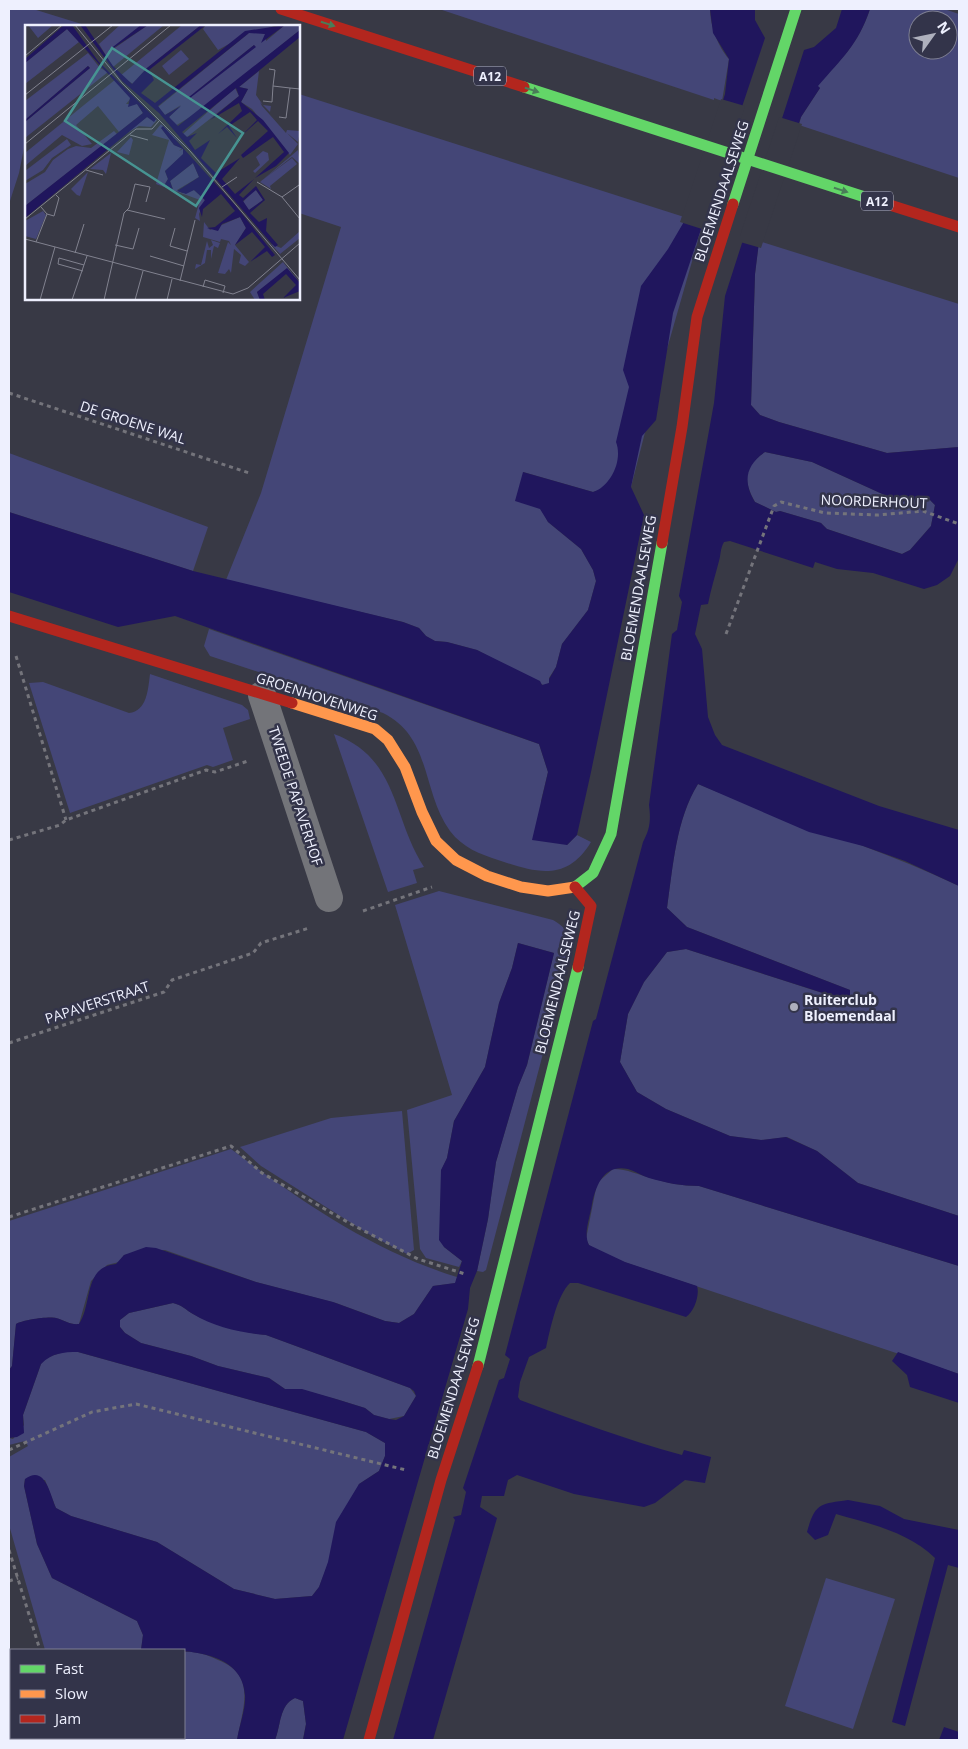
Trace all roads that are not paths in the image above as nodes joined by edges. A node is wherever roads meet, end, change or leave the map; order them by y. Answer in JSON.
{"nodes":[{"id":1,"x":281,"y":9,"type":"edge"},
{"id":2,"x":796,"y":9,"type":"edge"},
{"id":3,"x":959,"y":227,"type":"edge"},
{"id":4,"x":9,"y":616,"type":"edge"},
{"id":5,"x":262,"y":695,"type":"junction"},
{"id":6,"x":575,"y":887,"type":"junction"},
{"id":7,"x":329,"y":898,"type":"dead end"},
{"id":8,"x":370,"y":1740,"type":"edge"}],
"edges":[{"from":1,"to":3,"type":"main road","number":"A12","one_way":true},
{"from":2,"to":6,"type":"main road","name":"BLOEMENDAALSEWEG"},
{"from":4,"to":5,"type":"main road","name":"GROENHOVENWEG"},
{"from":5,"to":6,"type":"main road","name":"GROENHOVENWEG"},
{"from":5,"to":7,"type":"street","name":"TWEEDE PAPAVERHOF"},
{"from":6,"to":8,"type":"main road","name":"BLOEMENDAALSEWEG"}]}
